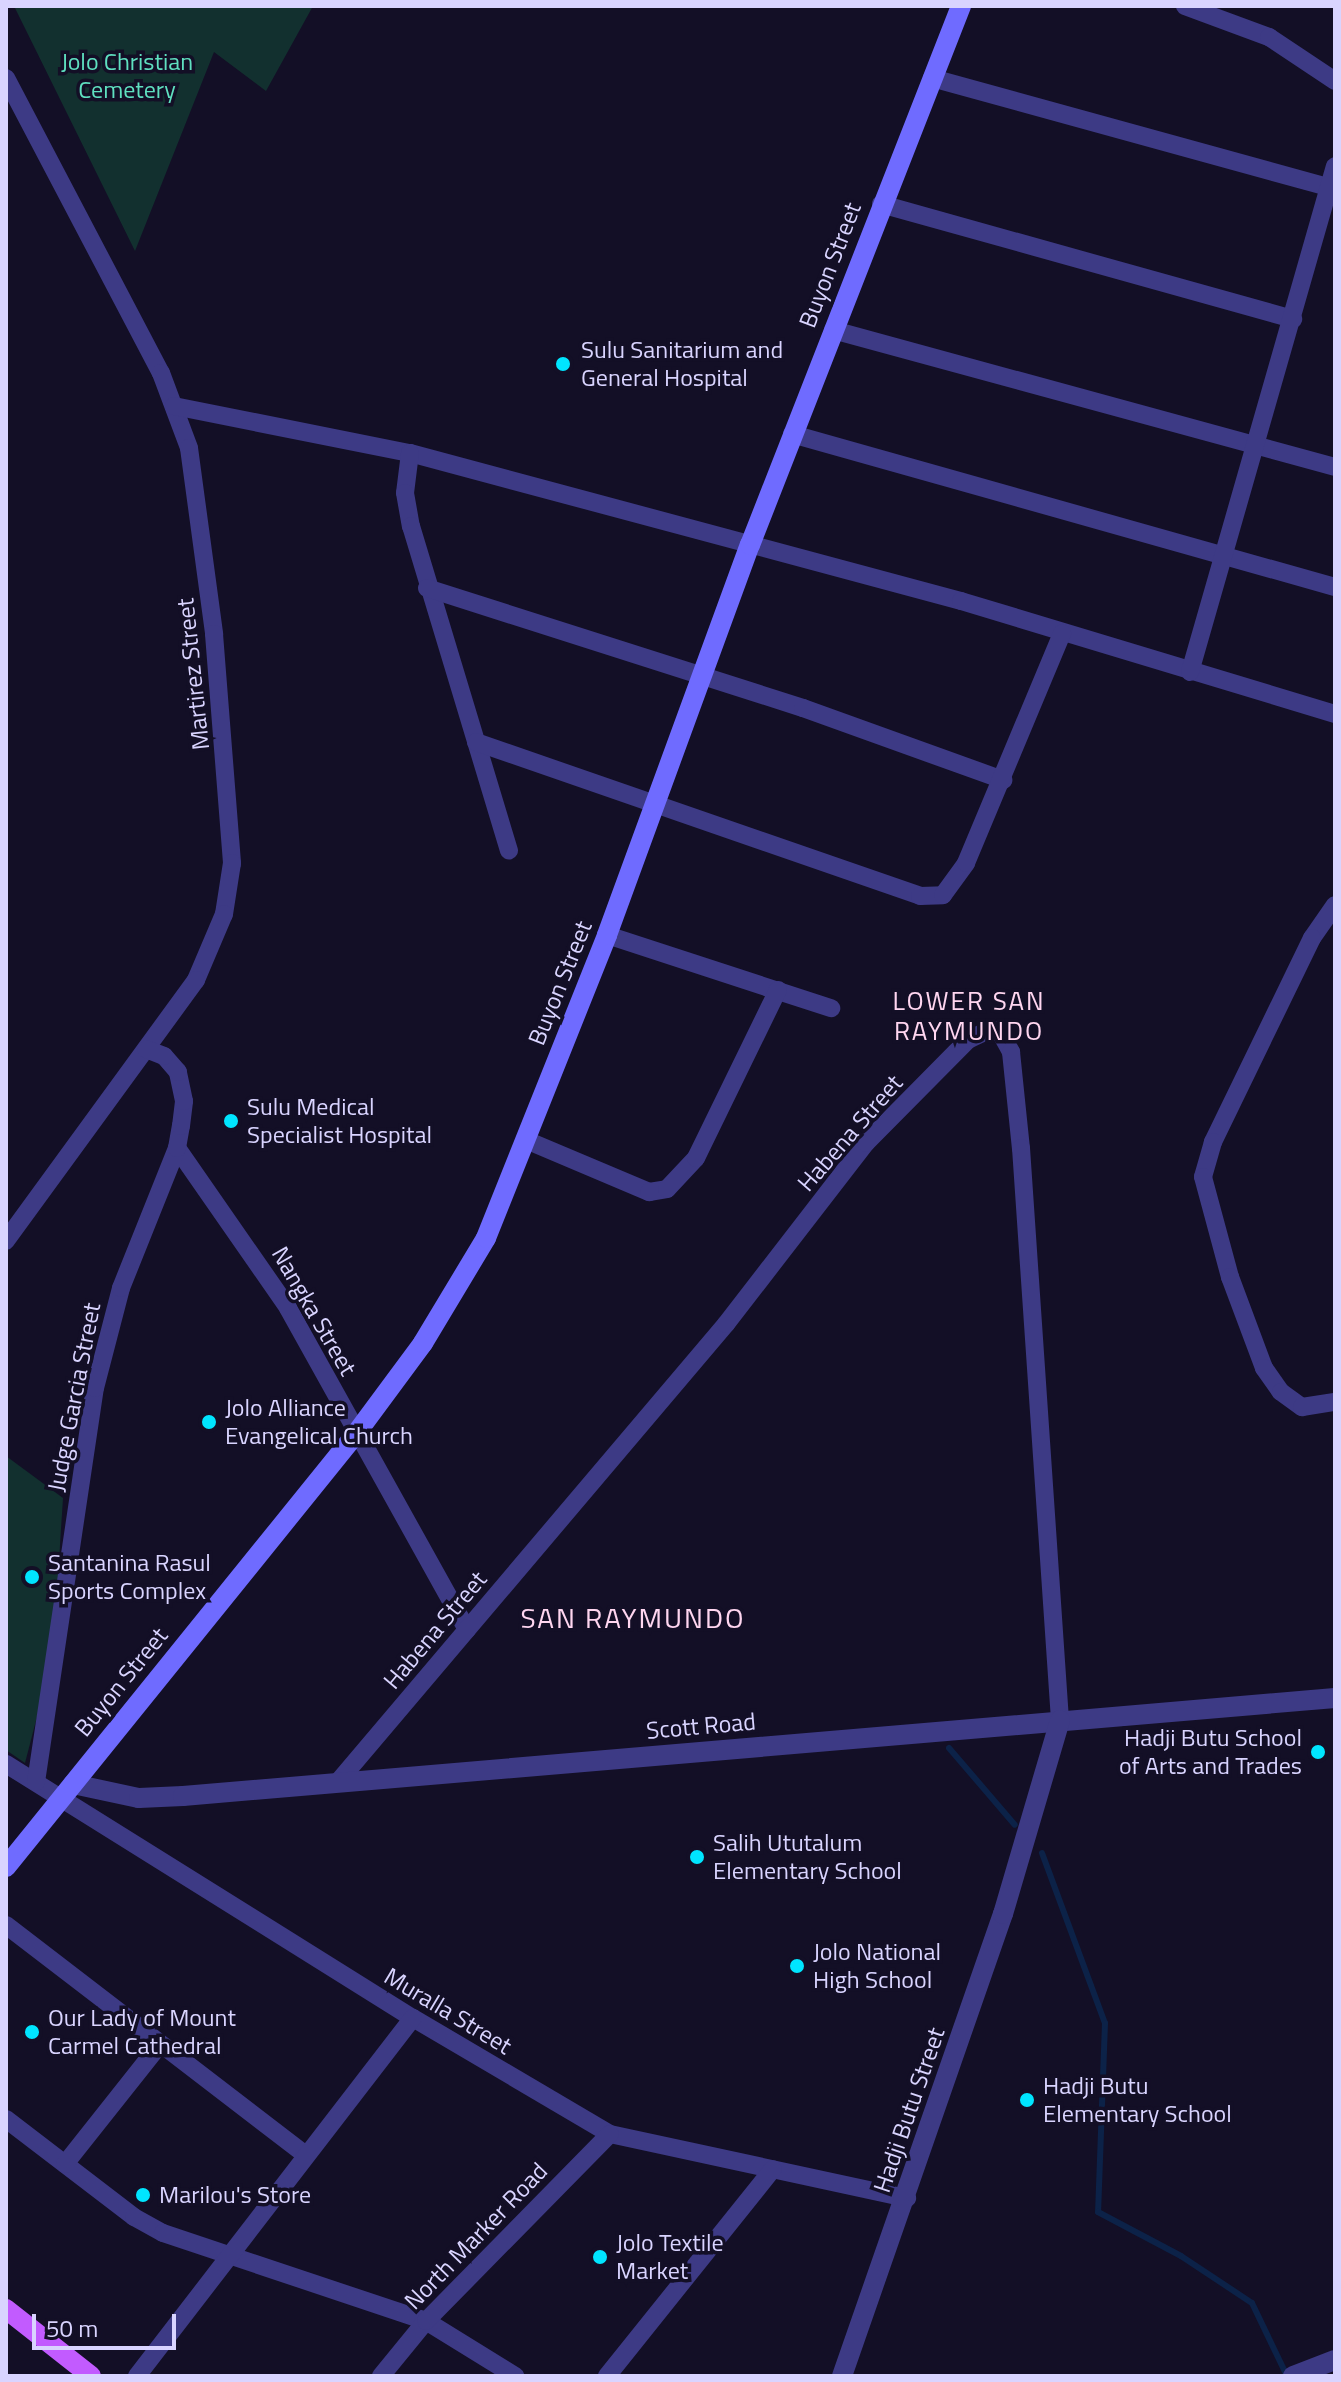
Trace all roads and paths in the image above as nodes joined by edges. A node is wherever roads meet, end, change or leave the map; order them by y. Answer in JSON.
{"nodes":[{"id":1,"x":961,"y":6,"type":"edge"},
{"id":2,"x":1185,"y":6,"type":"edge"},
{"id":3,"x":6,"y":78,"type":"edge"},
{"id":4,"x":932,"y":78,"type":"junction"},
{"id":5,"x":1335,"y":81,"type":"edge"},
{"id":6,"x":1335,"y":166,"type":"edge"},
{"id":7,"x":1329,"y":187,"type":"junction"},
{"id":8,"x":881,"y":204,"type":"junction"},
{"id":9,"x":1293,"y":319,"type":"junction"},
{"id":10,"x":833,"y":330,"type":"junction"},
{"id":11,"x":174,"y":406,"type":"junction"},
{"id":12,"x":792,"y":434,"type":"junction"},
{"id":13,"x":1257,"y":445,"type":"junction"},
{"id":14,"x":410,"y":453,"type":"junction"},
{"id":15,"x":1335,"y":467,"type":"edge"},
{"id":16,"x":750,"y":545,"type":"junction"},
{"id":17,"x":1224,"y":555,"type":"junction"},
{"id":18,"x":1335,"y":587,"type":"edge"},
{"id":19,"x":427,"y":588,"type":"junction"},
{"id":20,"x":1062,"y":633,"type":"junction"},
{"id":21,"x":1190,"y":672,"type":"junction"},
{"id":22,"x":703,"y":676,"type":"junction"},
{"id":23,"x":1335,"y":714,"type":"edge"},
{"id":24,"x":476,"y":742,"type":"junction"},
{"id":25,"x":1003,"y":780,"type":"junction"},
{"id":26,"x":655,"y":804,"type":"junction"},
{"id":27,"x":509,"y":851,"type":"dead end"},
{"id":28,"x":1335,"y":905,"type":"edge"},
{"id":29,"x":607,"y":935,"type":"junction"},
{"id":30,"x":778,"y":990,"type":"junction"},
{"id":31,"x":831,"y":1008,"type":"dead end"},
{"id":32,"x":146,"y":1049,"type":"junction"},
{"id":33,"x":526,"y":1140,"type":"junction"},
{"id":34,"x":177,"y":1148,"type":"junction"},
{"id":35,"x":6,"y":1241,"type":"edge"},
{"id":36,"x":1335,"y":1402,"type":"edge"},
{"id":37,"x":355,"y":1435,"type":"junction"},
{"id":38,"x":467,"y":1630,"type":"junction"},
{"id":39,"x":1335,"y":1698,"type":"edge"},
{"id":40,"x":1060,"y":1720,"type":"junction"},
{"id":41,"x":6,"y":1764,"type":"edge"},
{"id":42,"x":36,"y":1782,"type":"junction"},
{"id":43,"x":337,"y":1783,"type":"junction"},
{"id":44,"x":67,"y":1791,"type":"junction"},
{"id":45,"x":6,"y":1867,"type":"edge"},
{"id":46,"x":6,"y":1925,"type":"edge"},
{"id":47,"x":413,"y":2018,"type":"junction"},
{"id":48,"x":160,"y":2044,"type":"junction"},
{"id":49,"x":6,"y":2119,"type":"edge"},
{"id":50,"x":610,"y":2134,"type":"junction"},
{"id":51,"x":306,"y":2155,"type":"junction"},
{"id":52,"x":65,"y":2164,"type":"junction"},
{"id":53,"x":773,"y":2169,"type":"junction"},
{"id":54,"x":907,"y":2198,"type":"junction"},
{"id":55,"x":231,"y":2260,"type":"junction"},
{"id":56,"x":8,"y":2313,"type":"edge"},
{"id":57,"x":426,"y":2321,"type":"junction"},
{"id":58,"x":1335,"y":2360,"type":"edge"},
{"id":59,"x":1298,"y":2374,"type":"edge"},
{"id":60,"x":91,"y":2376,"type":"edge"},
{"id":61,"x":137,"y":2376,"type":"edge"},
{"id":62,"x":381,"y":2376,"type":"edge"},
{"id":63,"x":515,"y":2376,"type":"edge"},
{"id":64,"x":607,"y":2376,"type":"edge"},
{"id":65,"x":842,"y":2376,"type":"edge"}],
"edges":[{"from":1,"to":4,"type":"main road","name":"Buyon Street"},
{"from":2,"to":5,"type":"street"},
{"from":3,"to":11,"type":"street","name":"Martirez Street"},
{"from":4,"to":7,"type":"street"},
{"from":4,"to":8,"type":"main road","name":"Buyon Street"},
{"from":6,"to":7,"type":"street"},
{"from":7,"to":9,"type":"street"},
{"from":8,"to":9,"type":"street"},
{"from":8,"to":10,"type":"main road","name":"Buyon Street"},
{"from":9,"to":13,"type":"street"},
{"from":10,"to":12,"type":"main road","name":"Buyon Street"},
{"from":10,"to":13,"type":"street"},
{"from":11,"to":14,"type":"street"},
{"from":11,"to":32,"type":"street","name":"Martirez Street"},
{"from":12,"to":16,"type":"main road","name":"Buyon Street"},
{"from":12,"to":17,"type":"street"},
{"from":13,"to":15,"type":"street"},
{"from":13,"to":17,"type":"street"},
{"from":14,"to":16,"type":"street"},
{"from":14,"to":19,"type":"street"},
{"from":16,"to":20,"type":"street"},
{"from":16,"to":22,"type":"main road","name":"Buyon Street"},
{"from":17,"to":18,"type":"street"},
{"from":17,"to":21,"type":"street"},
{"from":19,"to":22,"type":"street"},
{"from":19,"to":24,"type":"street"},
{"from":20,"to":21,"type":"street"},
{"from":20,"to":25,"type":"street"},
{"from":21,"to":23,"type":"street"},
{"from":22,"to":25,"type":"street"},
{"from":22,"to":26,"type":"main road","name":"Buyon Street"},
{"from":24,"to":26,"type":"street"},
{"from":24,"to":27,"type":"street"},
{"from":25,"to":26,"type":"street"},
{"from":26,"to":29,"type":"main road","name":"Buyon Street"},
{"from":28,"to":36,"type":"street"},
{"from":29,"to":30,"type":"street"},
{"from":29,"to":33,"type":"main road","name":"Buyon Street"},
{"from":30,"to":31,"type":"street"},
{"from":30,"to":33,"type":"street"},
{"from":32,"to":34,"type":"street","name":"Judge Garcia Street"},
{"from":32,"to":35,"type":"street","name":"Martirez Street"},
{"from":33,"to":37,"type":"main road","name":"Buyon Street"},
{"from":34,"to":37,"type":"street","name":"Nangka Street"},
{"from":34,"to":42,"type":"street","name":"Judge Garcia Street"},
{"from":37,"to":38,"type":"street","name":"Nangka Street"},
{"from":37,"to":44,"type":"main road","name":"Buyon Street"},
{"from":38,"to":40,"type":"street","name":"Habena Street"},
{"from":38,"to":43,"type":"street","name":"Habena Street"},
{"from":39,"to":40,"type":"street","name":"Scott Road"},
{"from":40,"to":43,"type":"street","name":"Scott Road"},
{"from":40,"to":54,"type":"street","name":"Hadji Butu Street"},
{"from":41,"to":42,"type":"street","name":"Muralla Street"},
{"from":42,"to":44,"type":"street","name":"Muralla Street"},
{"from":43,"to":44,"type":"street","name":"Scott Road"},
{"from":44,"to":45,"type":"main road","name":"Buyon Street"},
{"from":44,"to":47,"type":"street","name":"Muralla Street"},
{"from":46,"to":48,"type":"street"},
{"from":47,"to":50,"type":"street","name":"Muralla Street"},
{"from":47,"to":51,"type":"street"},
{"from":48,"to":51,"type":"street"},
{"from":48,"to":52,"type":"street"},
{"from":49,"to":52,"type":"street"},
{"from":50,"to":53,"type":"street","name":"Muralla Street"},
{"from":50,"to":57,"type":"street","name":"North Marker Road"},
{"from":51,"to":55,"type":"street"},
{"from":52,"to":55,"type":"street"},
{"from":53,"to":54,"type":"street","name":"Muralla Street"},
{"from":53,"to":64,"type":"street"},
{"from":54,"to":65,"type":"street","name":"Hadji Butu Street"},
{"from":55,"to":57,"type":"street"},
{"from":55,"to":61,"type":"street"},
{"from":56,"to":60,"type":"main road"},
{"from":57,"to":62,"type":"street","name":"North Marker Road"},
{"from":57,"to":63,"type":"street"},
{"from":58,"to":59,"type":"street"}]}
